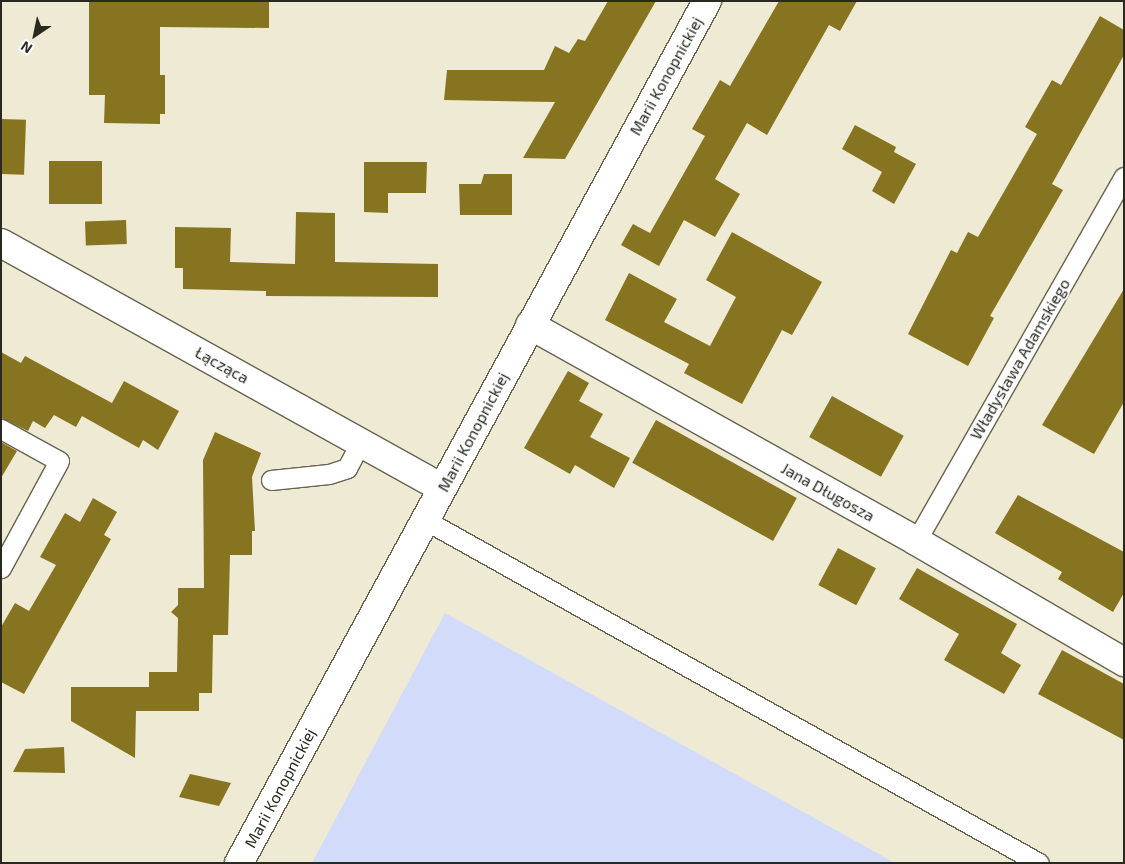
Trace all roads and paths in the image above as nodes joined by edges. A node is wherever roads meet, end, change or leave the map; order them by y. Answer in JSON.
{"nodes":[{"id":1,"x":707,"y":1,"type":"edge"},
{"id":2,"x":1124,"y":177,"type":"edge"},
{"id":3,"x":1,"y":244,"type":"edge"},
{"id":4,"x":530,"y":325,"type":"junction"},
{"id":5,"x":1,"y":428,"type":"edge"},
{"id":6,"x":361,"y":442,"type":"junction"},
{"id":7,"x":270,"y":480,"type":"dead end"},
{"id":8,"x":442,"y":488,"type":"junction"},
{"id":9,"x":425,"y":520,"type":"junction"},
{"id":10,"x":916,"y":541,"type":"junction"},
{"id":11,"x":1,"y":568,"type":"edge"},
{"id":12,"x":1124,"y":662,"type":"edge"},
{"id":13,"x":239,"y":863,"type":"edge"},
{"id":14,"x":1039,"y":863,"type":"edge"}],
"edges":[{"from":1,"to":4,"type":"street","name":"Marii Konopnickiej"},
{"from":2,"to":10,"type":"lane","name":"Władysława Adamskiego"},
{"from":3,"to":6,"type":"street","name":"Łącząca"},
{"from":4,"to":8,"type":"street","name":"Marii Konopnickiej"},
{"from":4,"to":10,"type":"street","name":"Jana Długosza"},
{"from":5,"to":11,"type":"lane"},
{"from":6,"to":7,"type":"lane"},
{"from":6,"to":8,"type":"street","name":"Łącząca"},
{"from":8,"to":9,"type":"street","name":"Marii Konopnickiej"},
{"from":9,"to":13,"type":"street","name":"Marii Konopnickiej"},
{"from":9,"to":14,"type":"lane"},
{"from":10,"to":12,"type":"street","name":"Jana Długosza"}]}
